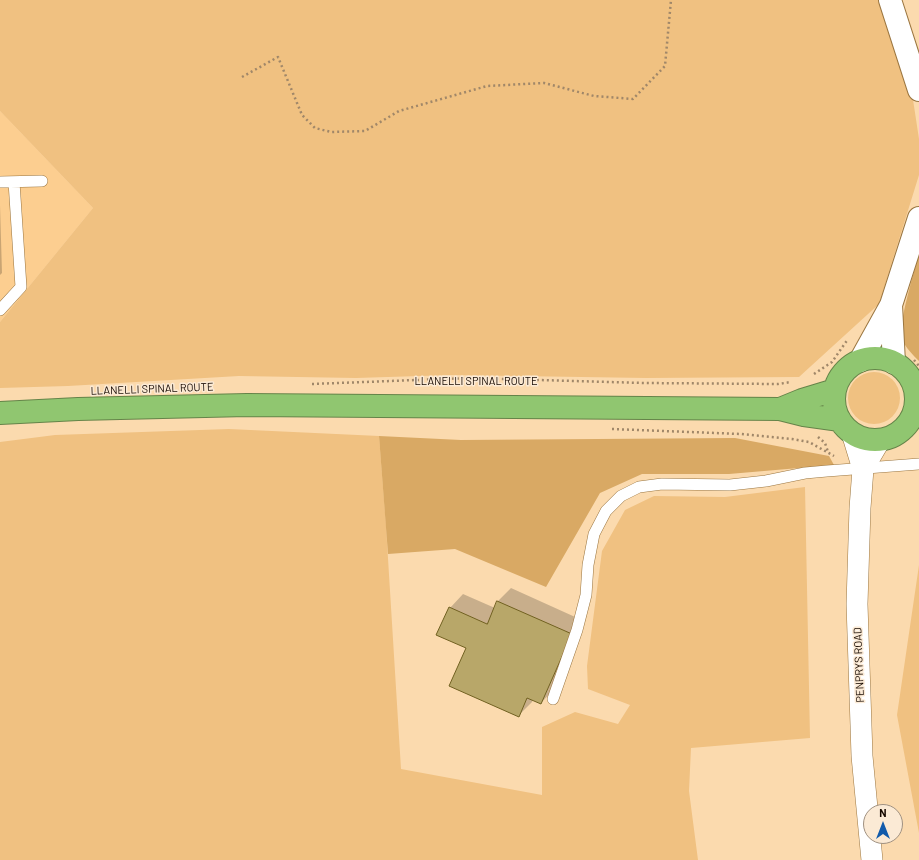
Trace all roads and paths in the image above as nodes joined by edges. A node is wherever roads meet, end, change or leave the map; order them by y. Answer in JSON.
{"nodes":[{"id":1,"x":671,"y":0,"type":"edge"},
{"id":2,"x":890,"y":0,"type":"edge"},
{"id":3,"x":242,"y":77,"type":"dead end"},
{"id":4,"x":919,"y":90,"type":"edge"},
{"id":5,"x":42,"y":181,"type":"dead end"},
{"id":6,"x":0,"y":182,"type":"edge"},
{"id":7,"x":14,"y":182,"type":"junction"},
{"id":8,"x":919,"y":218,"type":"edge"},
{"id":9,"x":891,"y":305,"type":"junction"},
{"id":10,"x":0,"y":310,"type":"edge"},
{"id":11,"x":874,"y":337,"type":"junction"},
{"id":12,"x":860,"y":361,"type":"junction"},
{"id":13,"x":911,"y":370,"type":"edge"},
{"id":14,"x":808,"y":379,"type":"dead end"},
{"id":15,"x":793,"y":382,"type":"dead end"},
{"id":16,"x":305,"y":384,"type":"dead end"},
{"id":17,"x":835,"y":390,"type":"junction"},
{"id":18,"x":780,"y":409,"type":"junction"},
{"id":19,"x":0,"y":413,"type":"edge"},
{"id":20,"x":912,"y":424,"type":"edge"},
{"id":21,"x":846,"y":427,"type":"junction"},
{"id":22,"x":609,"y":429,"type":"dead end"},
{"id":23,"x":880,"y":440,"type":"junction"},
{"id":24,"x":919,"y":464,"type":"edge"},
{"id":25,"x":855,"y":469,"type":"junction"},
{"id":26,"x":553,"y":699,"type":"dead end"},
{"id":27,"x":872,"y":860,"type":"edge"}],
"edges":[{"from":1,"to":3,"type":"path"},
{"from":2,"to":4,"type":"street"},
{"from":5,"to":7,"type":"lane"},
{"from":6,"to":7,"type":"lane"},
{"from":7,"to":10,"type":"lane"},
{"from":8,"to":9,"type":"street"},
{"from":9,"to":11,"type":"street"},
{"from":9,"to":13,"type":"street"},
{"from":11,"to":12,"type":"street"},
{"from":11,"to":14,"type":"path"},
{"from":12,"to":13,"type":"highway"},
{"from":12,"to":17,"type":"highway"},
{"from":13,"to":20,"type":"highway"},
{"from":15,"to":16,"type":"path","name":"LLANELLI SPINAL ROUTE"},
{"from":17,"to":18,"type":"highway"},
{"from":17,"to":21,"type":"highway"},
{"from":18,"to":19,"type":"highway"},
{"from":18,"to":21,"type":"highway"},
{"from":20,"to":23,"type":"highway"},
{"from":21,"to":23,"type":"highway"},
{"from":21,"to":25,"type":"street","name":"PENPRYS ROAD"},
{"from":22,"to":25,"type":"path"},
{"from":23,"to":25,"type":"street","name":"PENPRYS ROAD"},
{"from":24,"to":25,"type":"lane"},
{"from":25,"to":26,"type":"lane"},
{"from":25,"to":27,"type":"street","name":"PENPRYS ROAD"}]}
